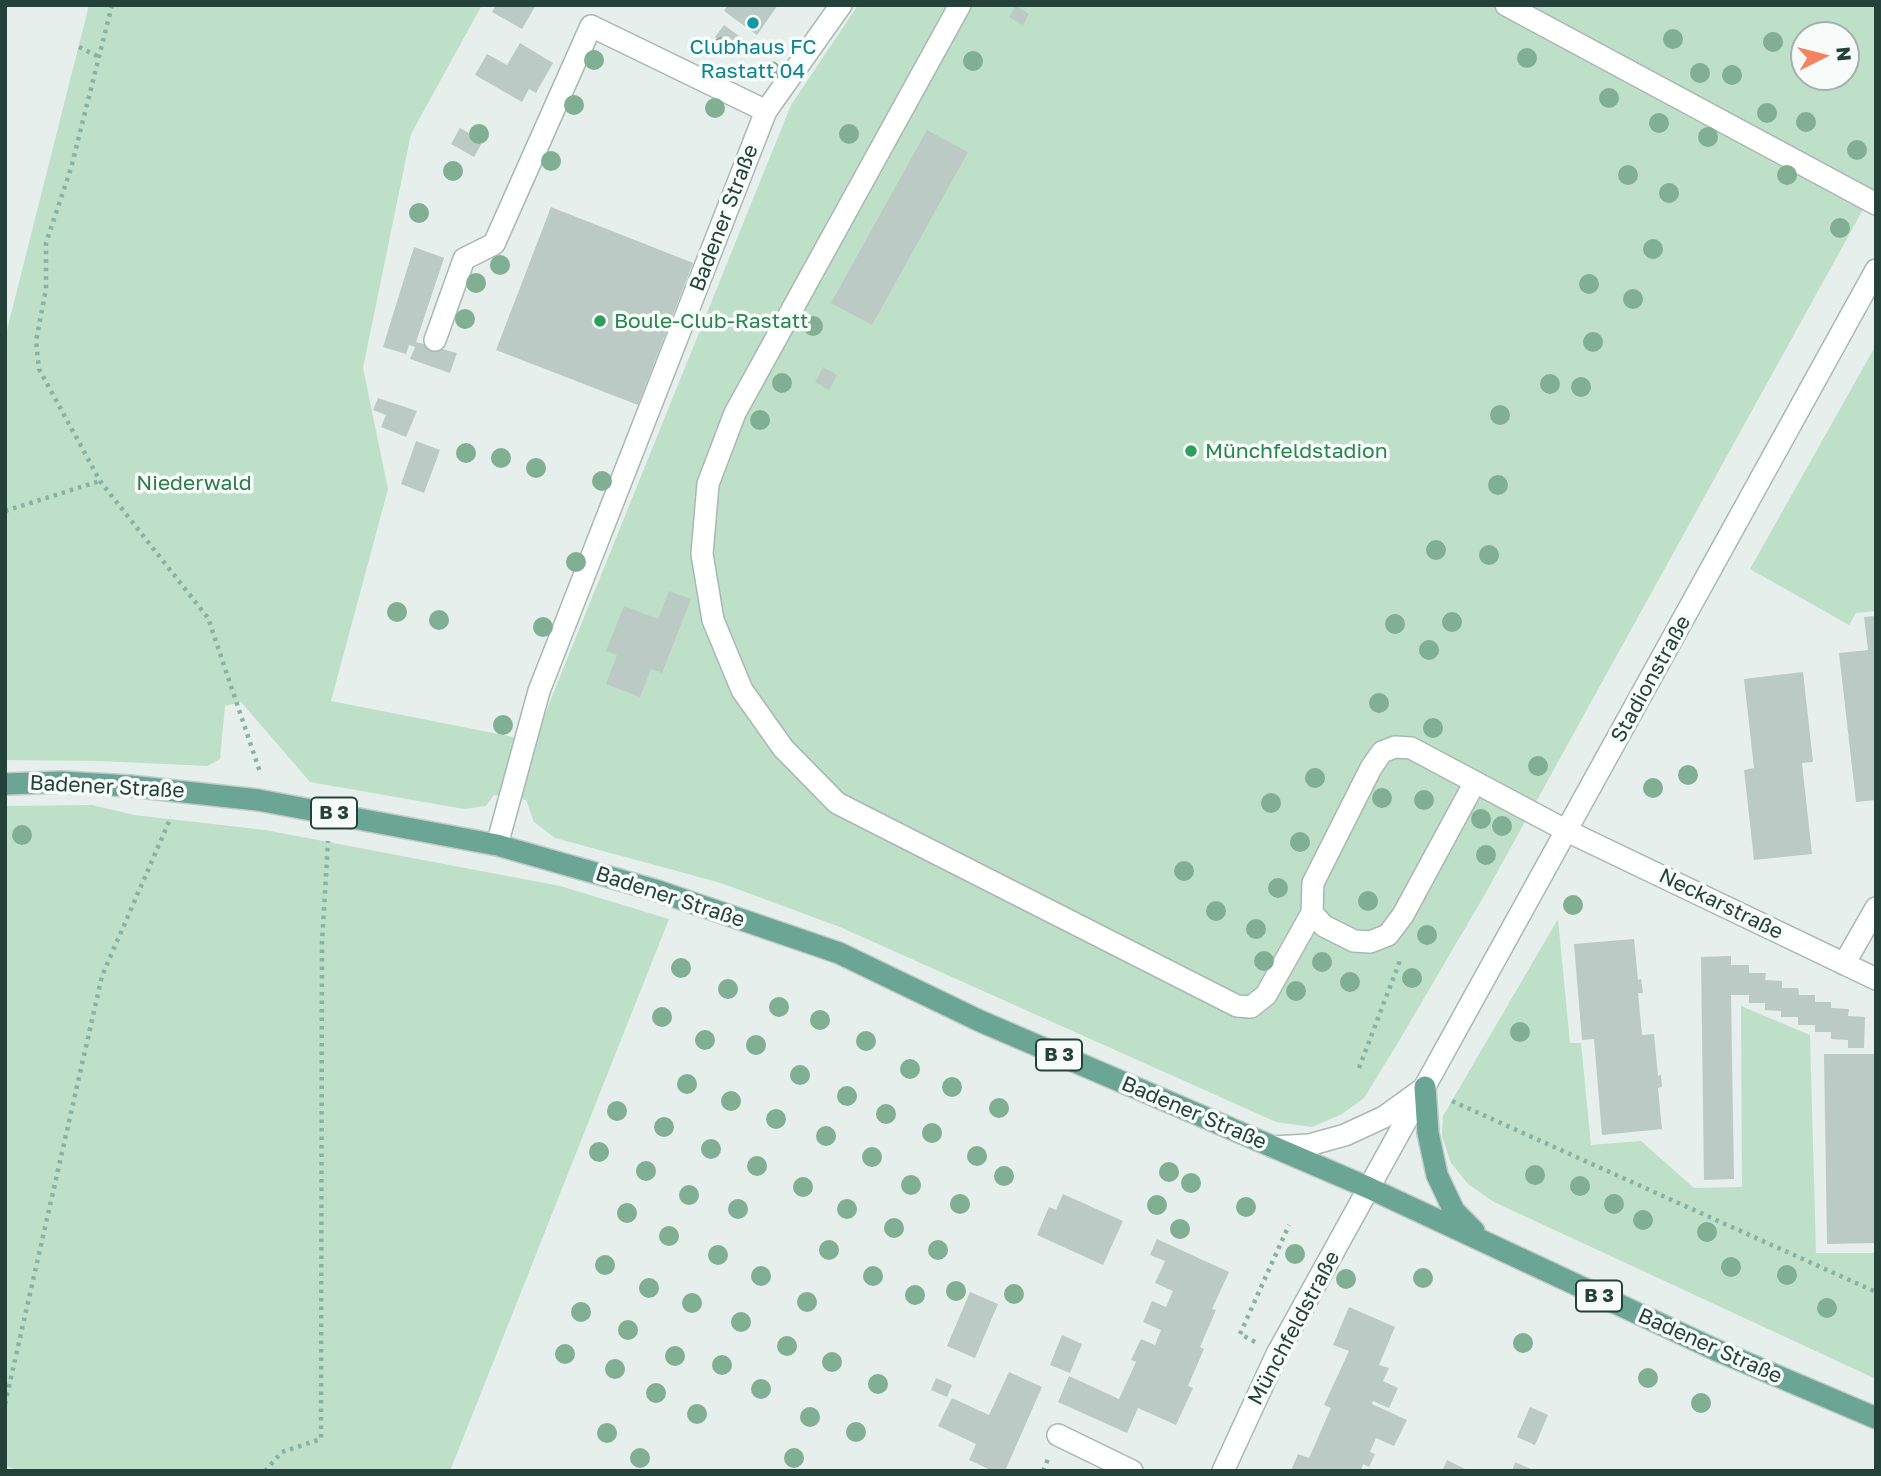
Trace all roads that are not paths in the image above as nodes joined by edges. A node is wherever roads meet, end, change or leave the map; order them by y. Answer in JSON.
{"nodes":[{"id":1,"x":841,"y":5,"type":"edge"},
{"id":2,"x":960,"y":5,"type":"edge"},
{"id":3,"x":1506,"y":5,"type":"edge"},
{"id":4,"x":766,"y":111,"type":"junction"},
{"id":5,"x":1876,"y":204,"type":"edge"},
{"id":6,"x":1876,"y":270,"type":"edge"},
{"id":7,"x":435,"y":340,"type":"dead end"},
{"id":8,"x":1475,"y":782,"type":"junction"},
{"id":9,"x":5,"y":784,"type":"edge"},
{"id":10,"x":1567,"y":831,"type":"junction"},
{"id":11,"x":497,"y":845,"type":"junction"},
{"id":12,"x":1876,"y":908,"type":"edge"},
{"id":13,"x":1312,"y":913,"type":"junction"},
{"id":14,"x":1844,"y":964,"type":"junction"},
{"id":15,"x":1876,"y":979,"type":"edge"},
{"id":16,"x":1425,"y":1087,"type":"junction"},
{"id":17,"x":1273,"y":1147,"type":"junction"},
{"id":18,"x":1369,"y":1188,"type":"junction"},
{"id":19,"x":1486,"y":1243,"type":"junction"},
{"id":20,"x":1876,"y":1418,"type":"edge"},
{"id":21,"x":1058,"y":1436,"type":"dead end"},
{"id":22,"x":1132,"y":1471,"type":"edge"},
{"id":23,"x":1223,"y":1471,"type":"edge"}],
"edges":[{"from":1,"to":4,"type":"street","name":"Badener Straße"},
{"from":2,"to":13,"type":"street"},
{"from":3,"to":5,"type":"street"},
{"from":4,"to":7,"type":"street"},
{"from":4,"to":11,"type":"street","name":"Badener Straße"},
{"from":6,"to":10,"type":"street","name":"Stadionstraße"},
{"from":8,"to":10,"type":"street","name":"Neckarstraße"},
{"from":8,"to":13,"type":"street"},
{"from":8,"to":13,"type":"street","name":"Neckarstraße"},
{"from":9,"to":11,"type":"main road","name":"Badener Straße","number":"B 3"},
{"from":10,"to":14,"type":"street","name":"Neckarstraße"},
{"from":10,"to":16,"type":"street","name":"Stadionstraße"},
{"from":11,"to":17,"type":"main road","name":"Badener Straße","number":"B 3"},
{"from":12,"to":14,"type":"street"},
{"from":14,"to":15,"type":"street","name":"Neckarstraße"},
{"from":16,"to":17,"type":"street","name":"Stadionstraße"},
{"from":16,"to":18,"type":"street","name":"Stadionstraße"},
{"from":16,"to":19,"type":"main road"},
{"from":17,"to":18,"type":"main road","name":"Badener Straße","number":"B 3"},
{"from":18,"to":19,"type":"main road","name":"Badener Straße","number":"B 3"},
{"from":18,"to":23,"type":"street","name":"Münchfeldstraße"},
{"from":19,"to":20,"type":"main road","name":"Badener Straße","number":"B 3"},
{"from":21,"to":22,"type":"street"}]}
